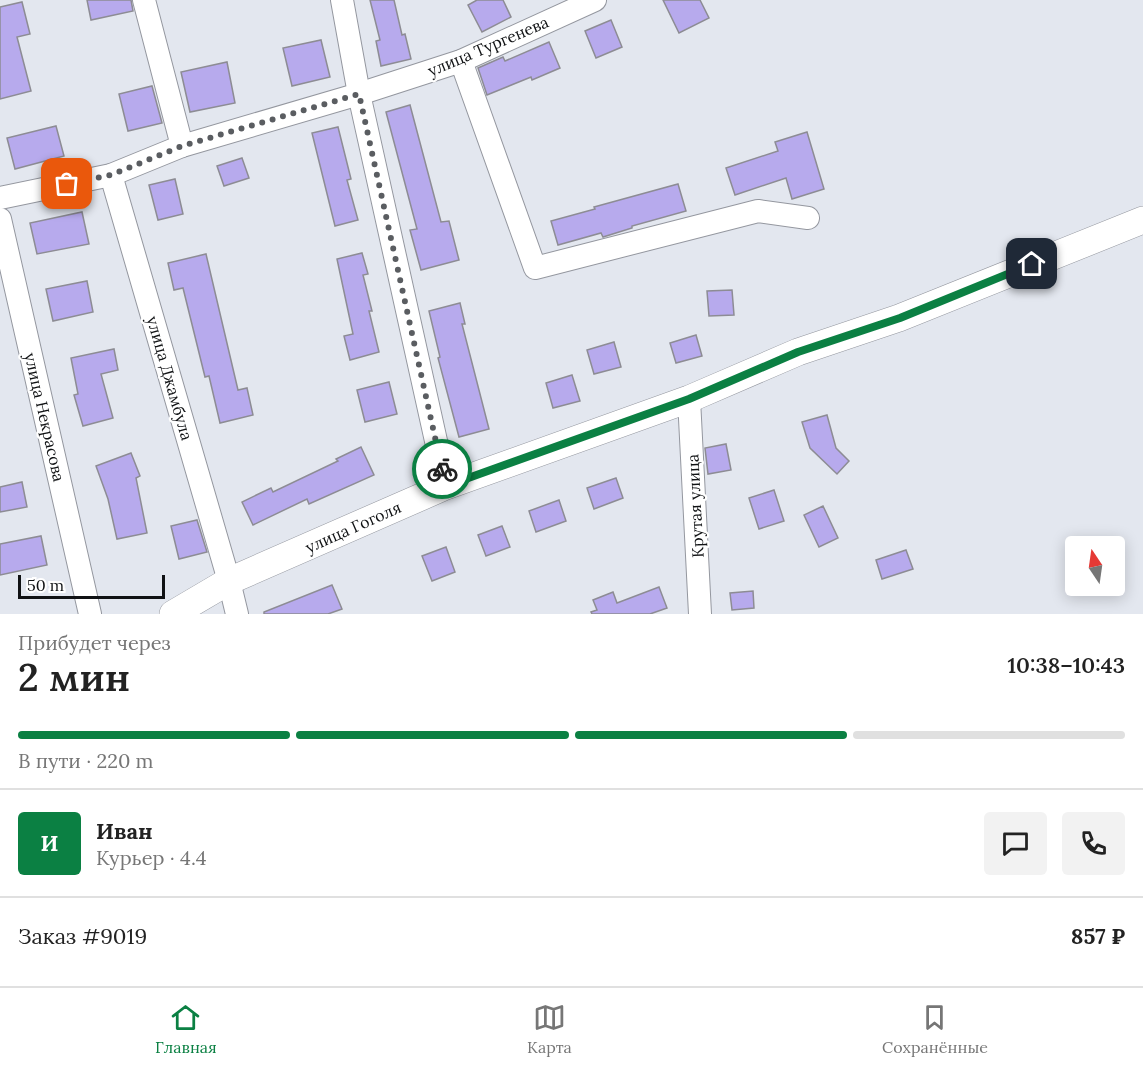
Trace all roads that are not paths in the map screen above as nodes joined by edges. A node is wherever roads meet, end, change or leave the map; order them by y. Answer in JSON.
{"nodes":[{"id":1,"x":144,"y":0,"type":"edge"},
{"id":2,"x":342,"y":0,"type":"edge"},
{"id":3,"x":595,"y":0,"type":"edge"},
{"id":4,"x":461,"y":61,"type":"junction"},
{"id":5,"x":359,"y":94,"type":"junction"},
{"id":6,"x":182,"y":146,"type":"junction"},
{"id":7,"x":111,"y":175,"type":"junction"},
{"id":8,"x":0,"y":198,"type":"edge"},
{"id":9,"x":808,"y":218,"type":"dead end"},
{"id":10,"x":0,"y":219,"type":"edge"},
{"id":11,"x":1143,"y":220,"type":"edge"},
{"id":12,"x":689,"y":399,"type":"junction"},
{"id":13,"x":446,"y":486,"type":"junction"},
{"id":14,"x":229,"y":581,"type":"junction"},
{"id":15,"x":90,"y":614,"type":"edge"},
{"id":16,"x":173,"y":614,"type":"edge"},
{"id":17,"x":237,"y":614,"type":"edge"},
{"id":18,"x":700,"y":614,"type":"edge"}],
"edges":[{"from":1,"to":6,"type":"street"},
{"from":2,"to":5,"type":"street"},
{"from":3,"to":4,"type":"street","name":"улица Тургенева"},
{"from":4,"to":5,"type":"street","name":"улица Тургенева"},
{"from":4,"to":9,"type":"street"},
{"from":5,"to":6,"type":"street","name":"улица Тургенева"},
{"from":5,"to":13,"type":"street"},
{"from":6,"to":7,"type":"street","name":"улица Тургенева"},
{"from":7,"to":8,"type":"street","name":"улица Тургенева"},
{"from":7,"to":14,"type":"street","name":"улица Джамбула"},
{"from":10,"to":15,"type":"street","name":"улица Некрасова"},
{"from":11,"to":12,"type":"street","name":"улица Гоголя"},
{"from":12,"to":13,"type":"street","name":"улица Гоголя"},
{"from":12,"to":18,"type":"street","name":"Крутая улица"},
{"from":13,"to":14,"type":"street","name":"улица Гоголя"},
{"from":14,"to":16,"type":"street","name":"улица Гоголя"},
{"from":14,"to":17,"type":"street","name":"улица Джамбула"}]}
